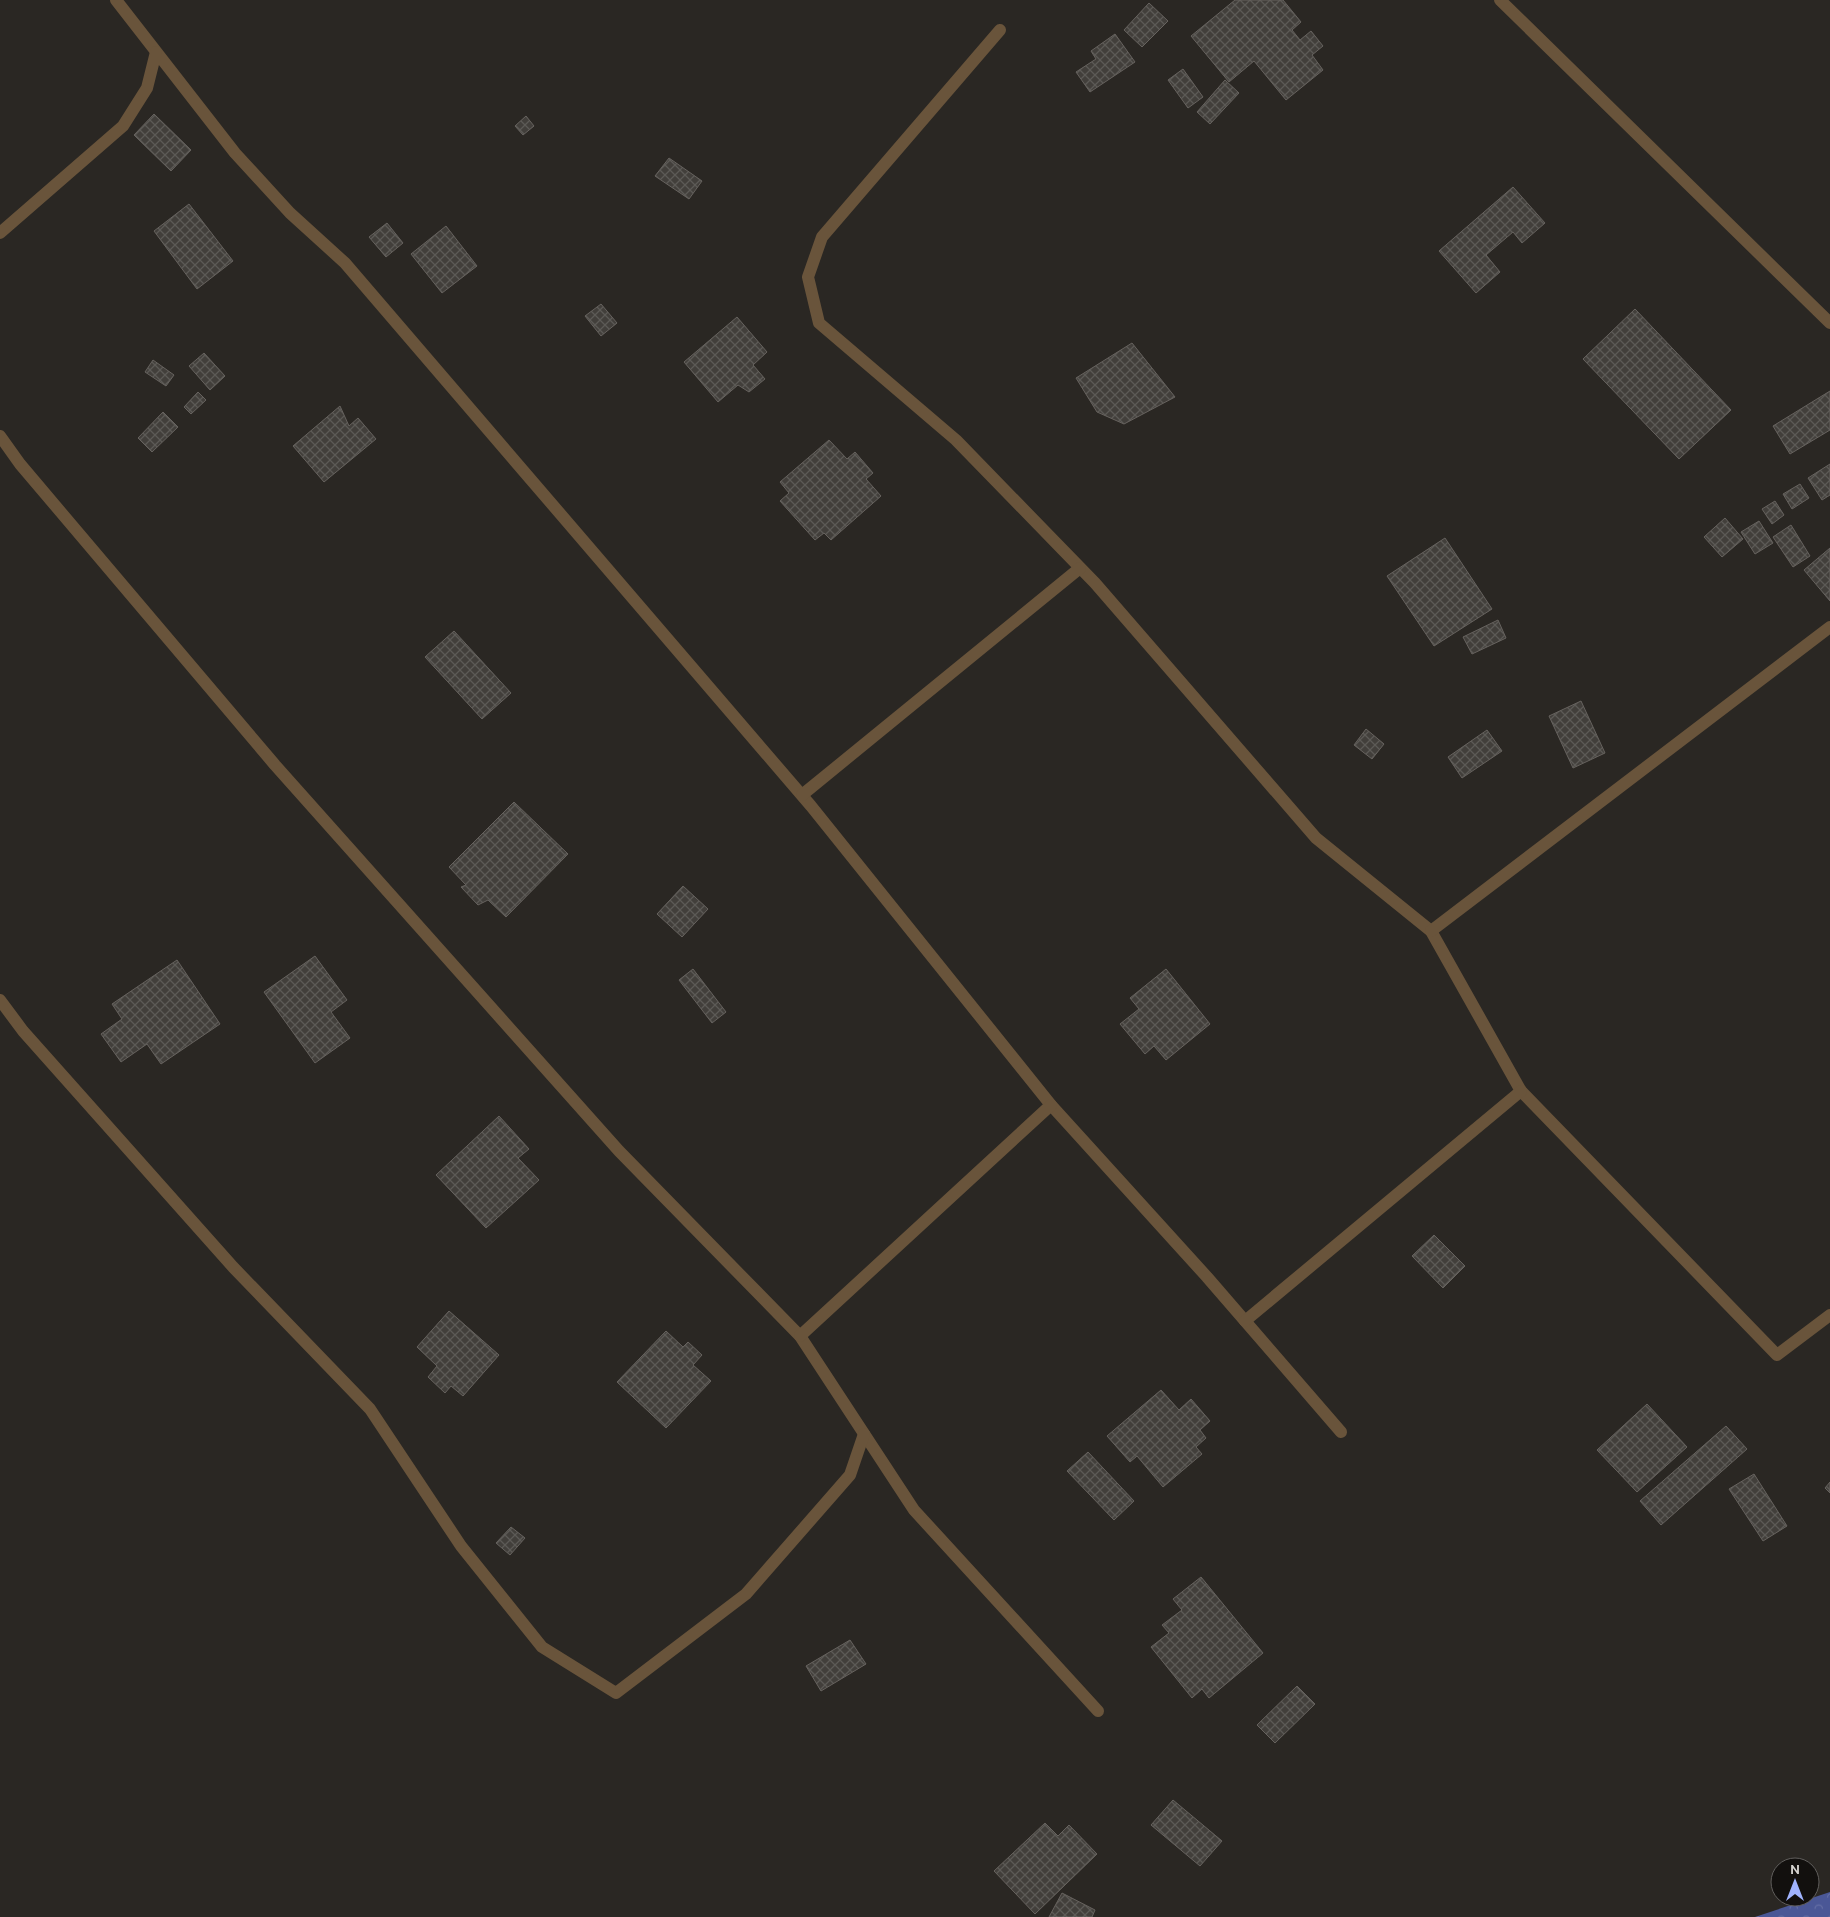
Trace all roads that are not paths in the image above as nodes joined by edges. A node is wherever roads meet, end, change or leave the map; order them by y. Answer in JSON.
{"nodes":[{"id":1,"x":116,"y":0,"type":"edge"},
{"id":2,"x":1500,"y":0,"type":"edge"},
{"id":3,"x":1000,"y":30,"type":"dead end"},
{"id":4,"x":156,"y":52,"type":"junction"},
{"id":5,"x":0,"y":233,"type":"edge"},
{"id":6,"x":1830,"y":323,"type":"edge"},
{"id":7,"x":0,"y":436,"type":"edge"},
{"id":8,"x":1080,"y":568,"type":"junction"},
{"id":9,"x":1830,"y":627,"type":"edge"},
{"id":10,"x":802,"y":795,"type":"junction"},
{"id":11,"x":1431,"y":932,"type":"junction"},
{"id":12,"x":0,"y":1000,"type":"edge"},
{"id":13,"x":1520,"y":1090,"type":"junction"},
{"id":14,"x":1052,"y":1106,"type":"junction"},
{"id":15,"x":1830,"y":1315,"type":"edge"},
{"id":16,"x":1245,"y":1321,"type":"junction"},
{"id":17,"x":800,"y":1336,"type":"junction"},
{"id":18,"x":1341,"y":1432,"type":"dead end"},
{"id":19,"x":864,"y":1434,"type":"junction"},
{"id":20,"x":1098,"y":1711,"type":"dead end"}],
"edges":[{"from":1,"to":4,"type":"street"},
{"from":2,"to":6,"type":"street"},
{"from":3,"to":8,"type":"street"},
{"from":4,"to":5,"type":"street"},
{"from":4,"to":10,"type":"street"},
{"from":7,"to":17,"type":"street"},
{"from":8,"to":10,"type":"street"},
{"from":8,"to":11,"type":"street"},
{"from":9,"to":11,"type":"street"},
{"from":10,"to":14,"type":"street"},
{"from":11,"to":13,"type":"street"},
{"from":12,"to":19,"type":"street"},
{"from":13,"to":15,"type":"street"},
{"from":13,"to":16,"type":"street"},
{"from":14,"to":16,"type":"street"},
{"from":14,"to":17,"type":"street"},
{"from":16,"to":18,"type":"street"},
{"from":17,"to":19,"type":"street"},
{"from":19,"to":20,"type":"street"}]}
